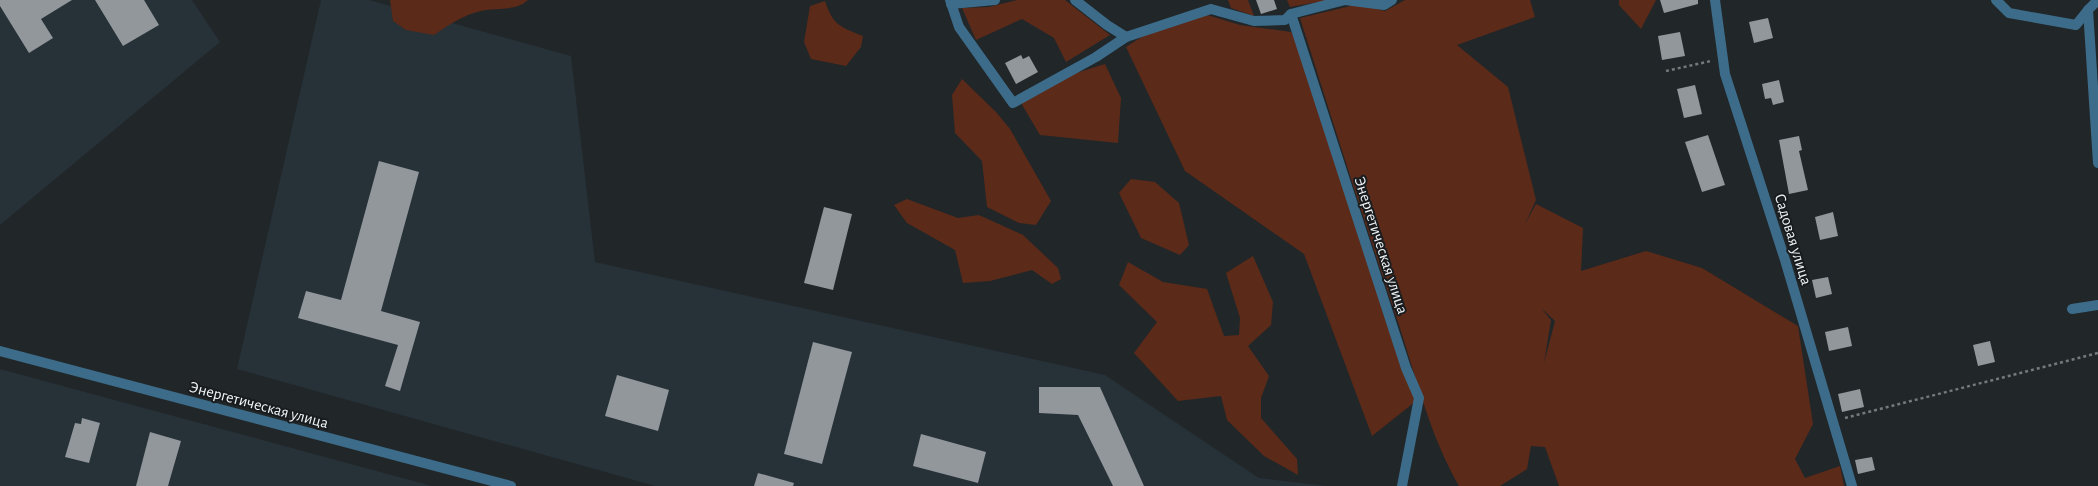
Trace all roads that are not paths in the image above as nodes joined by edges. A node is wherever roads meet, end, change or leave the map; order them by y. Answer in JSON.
{"nodes":[{"id":1,"x":995,"y":0,"type":"edge"},
{"id":2,"x":1075,"y":0,"type":"edge"},
{"id":3,"x":1392,"y":0,"type":"edge"},
{"id":4,"x":1715,"y":0,"type":"edge"},
{"id":5,"x":1996,"y":0,"type":"edge"},
{"id":6,"x":2098,"y":0,"type":"edge"},
{"id":7,"x":950,"y":2,"type":"edge"},
{"id":8,"x":2088,"y":10,"type":"junction"},
{"id":9,"x":1291,"y":14,"type":"junction"},
{"id":10,"x":1126,"y":37,"type":"junction"},
{"id":11,"x":2098,"y":163,"type":"edge"},
{"id":12,"x":2098,"y":305,"type":"edge"},
{"id":13,"x":2072,"y":308,"type":"dead end"},
{"id":14,"x":0,"y":351,"type":"edge"},
{"id":15,"x":511,"y":486,"type":"edge"},
{"id":16,"x":1402,"y":486,"type":"edge"},
{"id":17,"x":1852,"y":486,"type":"edge"}],
"edges":[{"from":1,"to":7,"type":"street"},
{"from":2,"to":10,"type":"street"},
{"from":3,"to":9,"type":"street"},
{"from":4,"to":17,"type":"street","name":"Садовая улица"},
{"from":5,"to":8,"type":"street"},
{"from":6,"to":8,"type":"street"},
{"from":7,"to":10,"type":"street"},
{"from":8,"to":11,"type":"street"},
{"from":9,"to":10,"type":"street"},
{"from":9,"to":16,"type":"street","name":"Энергетическая улица"},
{"from":12,"to":13,"type":"street"},
{"from":14,"to":15,"type":"street","name":"Энергетическая улица"}]}
